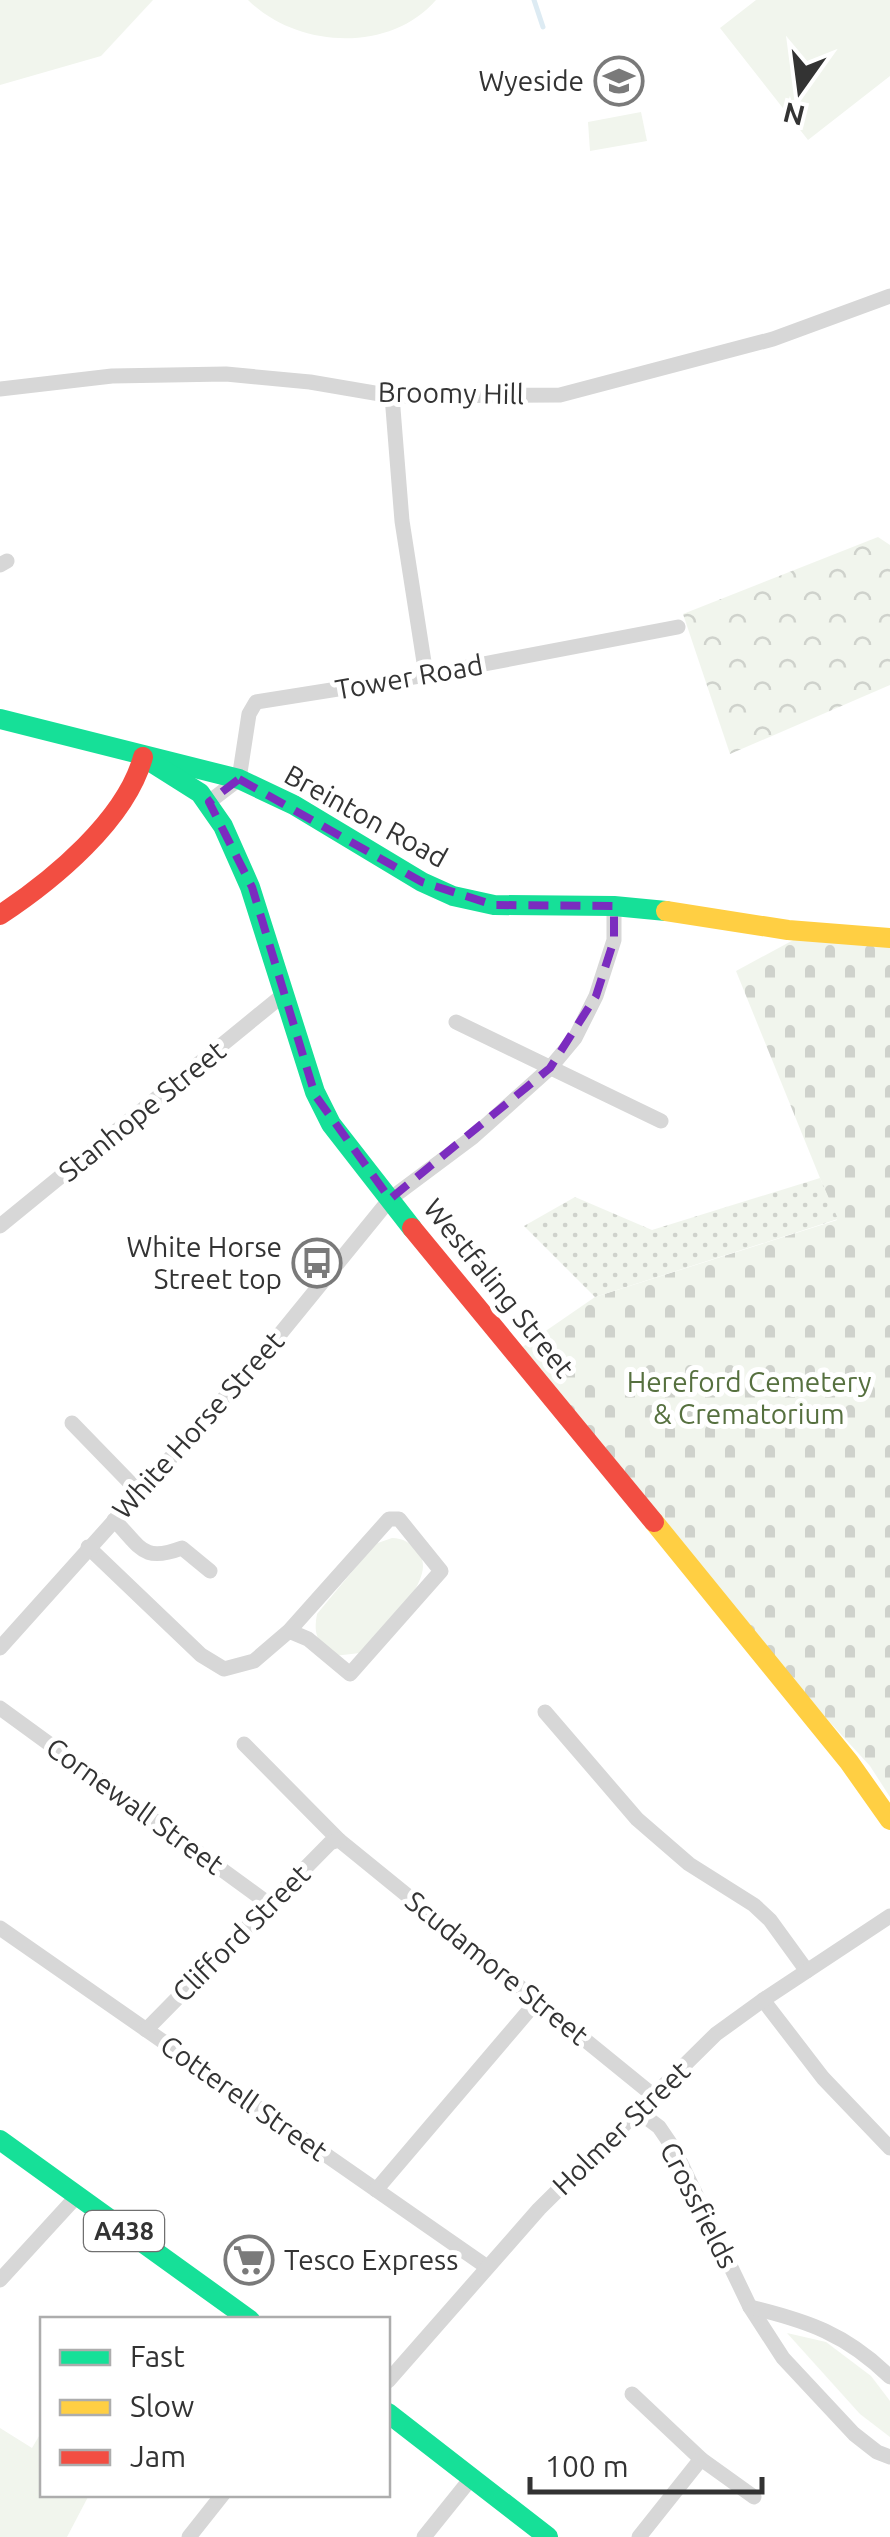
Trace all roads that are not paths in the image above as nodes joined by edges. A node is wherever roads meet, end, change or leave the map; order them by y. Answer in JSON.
{"nodes":[{"id":1,"x":890,"y":296,"type":"edge"},
{"id":2,"x":0,"y":390,"type":"edge"},
{"id":3,"x":392,"y":396,"type":"junction"},
{"id":4,"x":678,"y":627,"type":"dead end"},
{"id":5,"x":426,"y":675,"type":"junction"},
{"id":6,"x":0,"y":719,"type":"edge"},
{"id":7,"x":143,"y":756,"type":"junction"},
{"id":8,"x":239,"y":779,"type":"junction"},
{"id":9,"x":209,"y":802,"type":"junction"},
{"id":10,"x":614,"y":906,"type":"junction"},
{"id":11,"x":0,"y":915,"type":"edge"},
{"id":12,"x":890,"y":938,"type":"edge"},
{"id":13,"x":283,"y":995,"type":"junction"},
{"id":14,"x":456,"y":1022,"type":"dead end"},
{"id":15,"x":550,"y":1068,"type":"junction"},
{"id":16,"x":661,"y":1121,"type":"dead end"},
{"id":17,"x":390,"y":1198,"type":"junction"},
{"id":18,"x":0,"y":1226,"type":"edge"},
{"id":19,"x":72,"y":1423,"type":"dead end"},
{"id":20,"x":140,"y":1493,"type":"junction"},
{"id":21,"x":114,"y":1520,"type":"junction"},
{"id":22,"x":88,"y":1547,"type":"junction"},
{"id":23,"x":210,"y":1571,"type":"dead end"},
{"id":24,"x":290,"y":1631,"type":"junction"},
{"id":25,"x":2,"y":1641,"type":"edge"},
{"id":26,"x":0,"y":1708,"type":"edge"},
{"id":27,"x":545,"y":1712,"type":"dead end"},
{"id":28,"x":244,"y":1744,"type":"dead end"},
{"id":29,"x":890,"y":1820,"type":"edge"},
{"id":30,"x":339,"y":1840,"type":"junction"},
{"id":31,"x":269,"y":1904,"type":"junction"},
{"id":32,"x":890,"y":1916,"type":"edge"},
{"id":33,"x":0,"y":1928,"type":"edge"},
{"id":34,"x":807,"y":1971,"type":"junction"},
{"id":35,"x":762,"y":2000,"type":"junction"},
{"id":36,"x":537,"y":2001,"type":"junction"},
{"id":37,"x":146,"y":2030,"type":"junction"},
{"id":38,"x":654,"y":2096,"type":"junction"},
{"id":39,"x":638,"y":2112,"type":"junction"},
{"id":40,"x":0,"y":2140,"type":"edge"},
{"id":41,"x":890,"y":2148,"type":"edge"},
{"id":42,"x":376,"y":2190,"type":"junction"},
{"id":43,"x":77,"y":2196,"type":"junction"},
{"id":44,"x":487,"y":2268,"type":"junction"},
{"id":45,"x":0,"y":2280,"type":"edge"},
{"id":46,"x":750,"y":2306,"type":"junction"},
{"id":47,"x":246,"y":2317,"type":"edge"},
{"id":48,"x":890,"y":2376,"type":"edge"},
{"id":49,"x":390,"y":2379,"type":"edge"},
{"id":50,"x":632,"y":2394,"type":"dead end"},
{"id":51,"x":390,"y":2414,"type":"edge"},
{"id":52,"x":890,"y":2457,"type":"edge"},
{"id":53,"x":701,"y":2459,"type":"junction"},
{"id":54,"x":473,"y":2476,"type":"junction"},
{"id":55,"x":221,"y":2497,"type":"edge"},
{"id":56,"x":754,"y":2497,"type":"dead end"},
{"id":57,"x":189,"y":2537,"type":"edge"},
{"id":58,"x":424,"y":2537,"type":"edge"},
{"id":59,"x":548,"y":2537,"type":"edge"},
{"id":60,"x":639,"y":2537,"type":"edge"}],
"edges":[{"from":1,"to":3,"type":"street","name":"Broomy Hill"},
{"from":2,"to":3,"type":"street","name":"Broomy Hill"},
{"from":3,"to":5,"type":"street"},
{"from":4,"to":5,"type":"street","name":"Tower Road"},
{"from":5,"to":8,"type":"street","name":"Tower Road"},
{"from":6,"to":7,"type":"main road","name":"Breinton Road"},
{"from":7,"to":8,"type":"main road","name":"Breinton Road"},
{"from":7,"to":9,"type":"main road","name":"Westfaling Street"},
{"from":7,"to":11,"type":"main road"},
{"from":8,"to":9,"type":"street"},
{"from":8,"to":10,"type":"main road","name":"Breinton Road"},
{"from":9,"to":13,"type":"main road","name":"Westfaling Street"},
{"from":10,"to":12,"type":"main road","name":"Breinton Road"},
{"from":10,"to":15,"type":"street","name":"White Horse Street"},
{"from":13,"to":17,"type":"main road","name":"Westfaling Street"},
{"from":13,"to":18,"type":"street","name":"Stanhope Street"},
{"from":14,"to":15,"type":"street"},
{"from":15,"to":16,"type":"street"},
{"from":15,"to":17,"type":"street","name":"White Horse Street"},
{"from":17,"to":20,"type":"street","name":"White Horse Street"},
{"from":17,"to":29,"type":"main road","name":"Westfaling Street"},
{"from":19,"to":20,"type":"street"},
{"from":20,"to":21,"type":"street","name":"White Horse Street"},
{"from":21,"to":22,"type":"street","name":"White Horse Street"},
{"from":21,"to":23,"type":"street"},
{"from":22,"to":24,"type":"street"},
{"from":22,"to":25,"type":"street","name":"White Horse Street"},
{"from":24,"to":24,"type":"street"},
{"from":26,"to":31,"type":"street","name":"Cornewall Street"},
{"from":27,"to":34,"type":"street"},
{"from":28,"to":30,"type":"street","name":"Scudamore Street"},
{"from":30,"to":31,"type":"street","name":"Clifford Street"},
{"from":30,"to":36,"type":"street","name":"Scudamore Street"},
{"from":31,"to":37,"type":"street","name":"Clifford Street"},
{"from":32,"to":34,"type":"street","name":"Holmer Street"},
{"from":33,"to":37,"type":"street","name":"Cotterell Street"},
{"from":34,"to":35,"type":"street","name":"Holmer Street"},
{"from":35,"to":38,"type":"street","name":"Holmer Street"},
{"from":35,"to":41,"type":"street"},
{"from":36,"to":38,"type":"street","name":"Scudamore Street"},
{"from":36,"to":42,"type":"street"},
{"from":37,"to":42,"type":"street","name":"Cotterell Street"},
{"from":38,"to":39,"type":"street","name":"Holmer Street"},
{"from":39,"to":44,"type":"street","name":"Holmer Street"},
{"from":39,"to":46,"type":"street","name":"Crossfields"},
{"from":40,"to":43,"type":"main road","number":"A438"},
{"from":42,"to":44,"type":"street","name":"Cotterell Street"},
{"from":43,"to":45,"type":"street"},
{"from":43,"to":47,"type":"main road","number":"A438"},
{"from":44,"to":49,"type":"street","name":"Holmer Street"},
{"from":46,"to":48,"type":"street"},
{"from":46,"to":52,"type":"street","name":"Crossfields"},
{"from":50,"to":53,"type":"street"},
{"from":51,"to":54,"type":"main road"},
{"from":53,"to":56,"type":"street"},
{"from":53,"to":60,"type":"street"},
{"from":54,"to":58,"type":"street"},
{"from":54,"to":59,"type":"main road"},
{"from":55,"to":57,"type":"street"}]}
